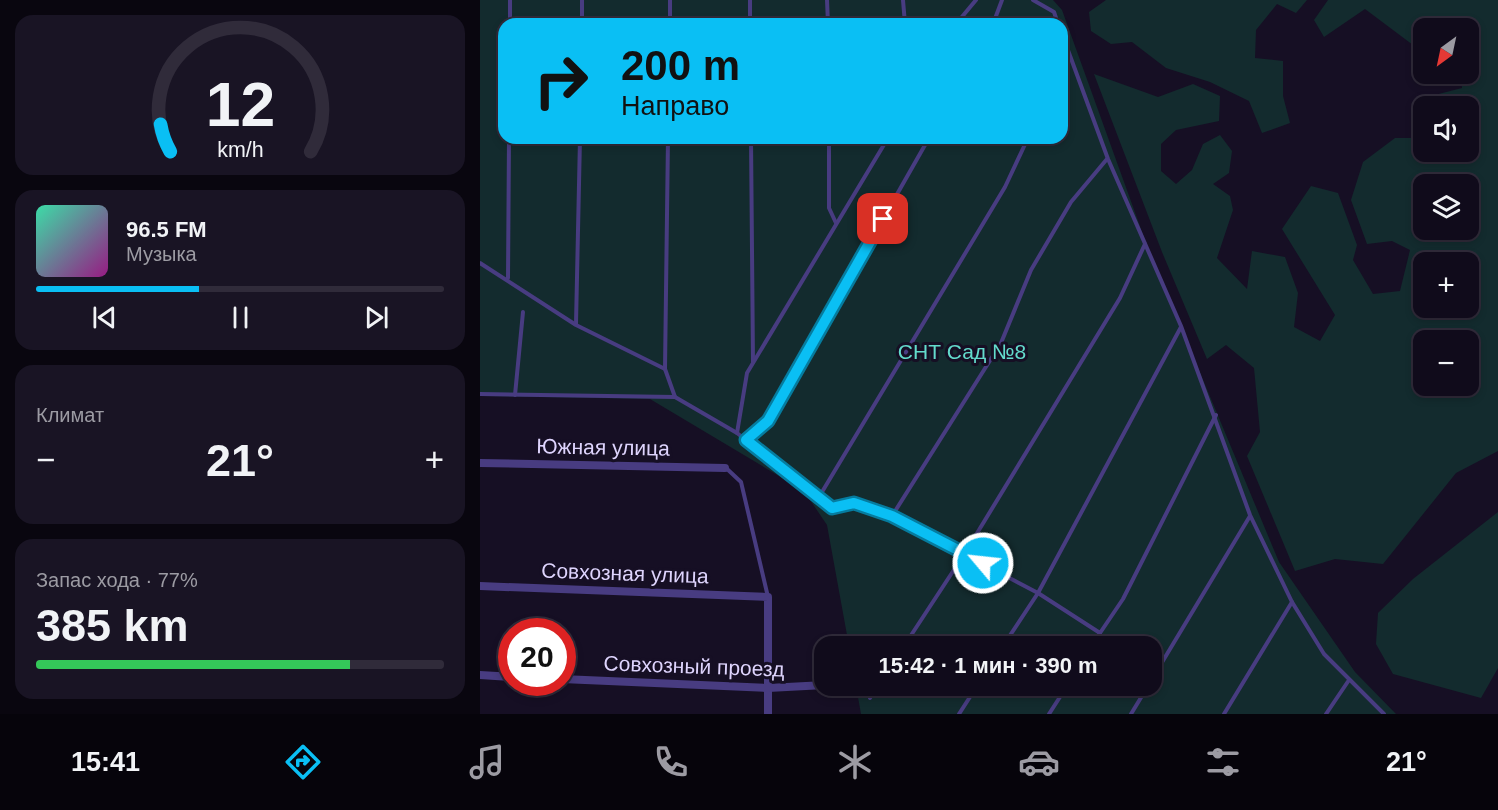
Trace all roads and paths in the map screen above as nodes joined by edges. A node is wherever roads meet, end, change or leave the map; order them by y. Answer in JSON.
{"nodes":[{"id":1,"x":510,"y":0,"type":"edge"},
{"id":2,"x":582,"y":0,"type":"edge"},
{"id":3,"x":670,"y":0,"type":"edge"},
{"id":4,"x":750,"y":0,"type":"edge"},
{"id":5,"x":827,"y":0,"type":"edge"},
{"id":6,"x":903,"y":0,"type":"edge"},
{"id":7,"x":976,"y":0,"type":"edge"},
{"id":8,"x":1002,"y":0,"type":"edge"},
{"id":9,"x":1033,"y":0,"type":"edge"},
{"id":10,"x":510,"y":18,"type":"edge"},
{"id":11,"x":582,"y":18,"type":"edge"},
{"id":12,"x":670,"y":18,"type":"edge"},
{"id":13,"x":750,"y":18,"type":"edge"},
{"id":14,"x":828,"y":18,"type":"edge"},
{"id":15,"x":904,"y":18,"type":"edge"},
{"id":16,"x":961,"y":18,"type":"edge"},
{"id":17,"x":995,"y":18,"type":"edge"},
{"id":18,"x":1056,"y":18,"type":"edge"},
{"id":19,"x":1068,"y":51,"type":"edge"},
{"id":20,"x":509,"y":144,"type":"edge"},
{"id":21,"x":580,"y":144,"type":"edge"},
{"id":22,"x":668,"y":144,"type":"edge"},
{"id":23,"x":751,"y":144,"type":"edge"},
{"id":24,"x":829,"y":144,"type":"edge"},
{"id":25,"x":884,"y":144,"type":"edge"},
{"id":26,"x":926,"y":144,"type":"edge"},
{"id":27,"x":1025,"y":144,"type":"edge"},
{"id":28,"x":1108,"y":159,"type":"junction"},
{"id":29,"x":837,"y":224,"type":"junction"},
{"id":30,"x":1146,"y":243,"type":"junction"},
{"id":31,"x":480,"y":263,"type":"edge"},
{"id":32,"x":508,"y":279,"type":"junction"},
{"id":33,"x":523,"y":312,"type":"dead end"},
{"id":34,"x":576,"y":325,"type":"junction"},
{"id":35,"x":1181,"y":326,"type":"junction"},
{"id":36,"x":753,"y":363,"type":"junction"},
{"id":37,"x":665,"y":369,"type":"junction"},
{"id":38,"x":480,"y":394,"type":"edge"},
{"id":39,"x":515,"y":394,"type":"junction"},
{"id":40,"x":675,"y":397,"type":"junction"},
{"id":41,"x":1216,"y":415,"type":"junction"},
{"id":42,"x":737,"y":433,"type":"junction"},
{"id":43,"x":746,"y":440,"type":"junction"},
{"id":44,"x":480,"y":463,"type":"edge"},
{"id":45,"x":725,"y":468,"type":"joint"},
{"id":46,"x":819,"y":497,"type":"junction"},
{"id":47,"x":1250,"y":515,"type":"junction"},
{"id":48,"x":892,"y":516,"type":"junction"},
{"id":49,"x":965,"y":553,"type":"junction"},
{"id":50,"x":480,"y":586,"type":"edge"},
{"id":51,"x":1038,"y":593,"type":"junction"},
{"id":52,"x":768,"y":597,"type":"junction"},
{"id":53,"x":1292,"y":602,"type":"junction"},
{"id":54,"x":1100,"y":633,"type":"junction"},
{"id":55,"x":911,"y":636,"type":"edge"},
{"id":56,"x":1010,"y":636,"type":"edge"},
{"id":57,"x":1098,"y":636,"type":"edge"},
{"id":58,"x":1162,"y":662,"type":"edge"},
{"id":59,"x":480,"y":675,"type":"edge"},
{"id":60,"x":498,"y":676,"type":"edge"},
{"id":61,"x":576,"y":680,"type":"edge"},
{"id":62,"x":1349,"y":680,"type":"junction"},
{"id":63,"x":814,"y":686,"type":"edge"},
{"id":64,"x":768,"y":688,"type":"junction"},
{"id":65,"x":971,"y":696,"type":"edge"},
{"id":66,"x":1061,"y":696,"type":"edge"},
{"id":67,"x":1142,"y":696,"type":"edge"},
{"id":68,"x":768,"y":714,"type":"edge"},
{"id":69,"x":959,"y":714,"type":"edge"},
{"id":70,"x":1049,"y":714,"type":"edge"},
{"id":71,"x":1131,"y":714,"type":"edge"},
{"id":72,"x":1224,"y":714,"type":"edge"},
{"id":73,"x":1326,"y":714,"type":"edge"},
{"id":74,"x":1384,"y":714,"type":"edge"}],
"edges":[{"from":1,"to":10,"type":"lane"},
{"from":2,"to":11,"type":"lane"},
{"from":3,"to":12,"type":"lane"},
{"from":4,"to":13,"type":"lane"},
{"from":5,"to":14,"type":"lane"},
{"from":6,"to":15,"type":"lane"},
{"from":7,"to":16,"type":"lane"},
{"from":8,"to":17,"type":"lane"},
{"from":9,"to":18,"type":"lane"},
{"from":19,"to":28,"type":"lane"},
{"from":20,"to":32,"type":"lane"},
{"from":21,"to":34,"type":"lane"},
{"from":22,"to":37,"type":"lane"},
{"from":23,"to":36,"type":"lane"},
{"from":24,"to":29,"type":"lane"},
{"from":25,"to":29,"type":"lane"},
{"from":26,"to":43,"type":"lane"},
{"from":27,"to":46,"type":"lane"},
{"from":28,"to":30,"type":"lane"},
{"from":28,"to":48,"type":"lane"},
{"from":29,"to":36,"type":"lane"},
{"from":30,"to":35,"type":"lane"},
{"from":30,"to":49,"type":"lane"},
{"from":31,"to":32,"type":"lane"},
{"from":32,"to":34,"type":"lane"},
{"from":33,"to":39,"type":"lane"},
{"from":34,"to":37,"type":"lane"},
{"from":35,"to":41,"type":"lane"},
{"from":35,"to":51,"type":"lane"},
{"from":36,"to":42,"type":"lane"},
{"from":37,"to":40,"type":"lane"},
{"from":38,"to":39,"type":"lane"},
{"from":39,"to":40,"type":"lane"},
{"from":40,"to":42,"type":"lane"},
{"from":41,"to":47,"type":"lane"},
{"from":41,"to":54,"type":"lane"},
{"from":42,"to":43,"type":"lane"},
{"from":43,"to":46,"type":"lane"},
{"from":44,"to":45,"type":"street","name":"Южная улица"},
{"from":45,"to":52,"type":"lane"},
{"from":46,"to":48,"type":"lane"},
{"from":47,"to":53,"type":"lane"},
{"from":47,"to":58,"type":"lane"},
{"from":48,"to":49,"type":"lane"},
{"from":49,"to":51,"type":"lane"},
{"from":49,"to":55,"type":"lane"},
{"from":50,"to":52,"type":"street","name":"Совхозная улица"},
{"from":51,"to":54,"type":"lane"},
{"from":51,"to":56,"type":"lane"},
{"from":52,"to":64,"type":"street"},
{"from":53,"to":62,"type":"lane"},
{"from":53,"to":72,"type":"lane"},
{"from":54,"to":57,"type":"lane"},
{"from":59,"to":60,"type":"street"},
{"from":61,"to":64,"type":"street","name":"Совхозный проезд"},
{"from":62,"to":73,"type":"lane"},
{"from":62,"to":74,"type":"lane"},
{"from":63,"to":64,"type":"street","name":"Совхозный проезд"},
{"from":64,"to":68,"type":"street"},
{"from":65,"to":69,"type":"lane"},
{"from":66,"to":70,"type":"lane"},
{"from":67,"to":71,"type":"lane"}]}
